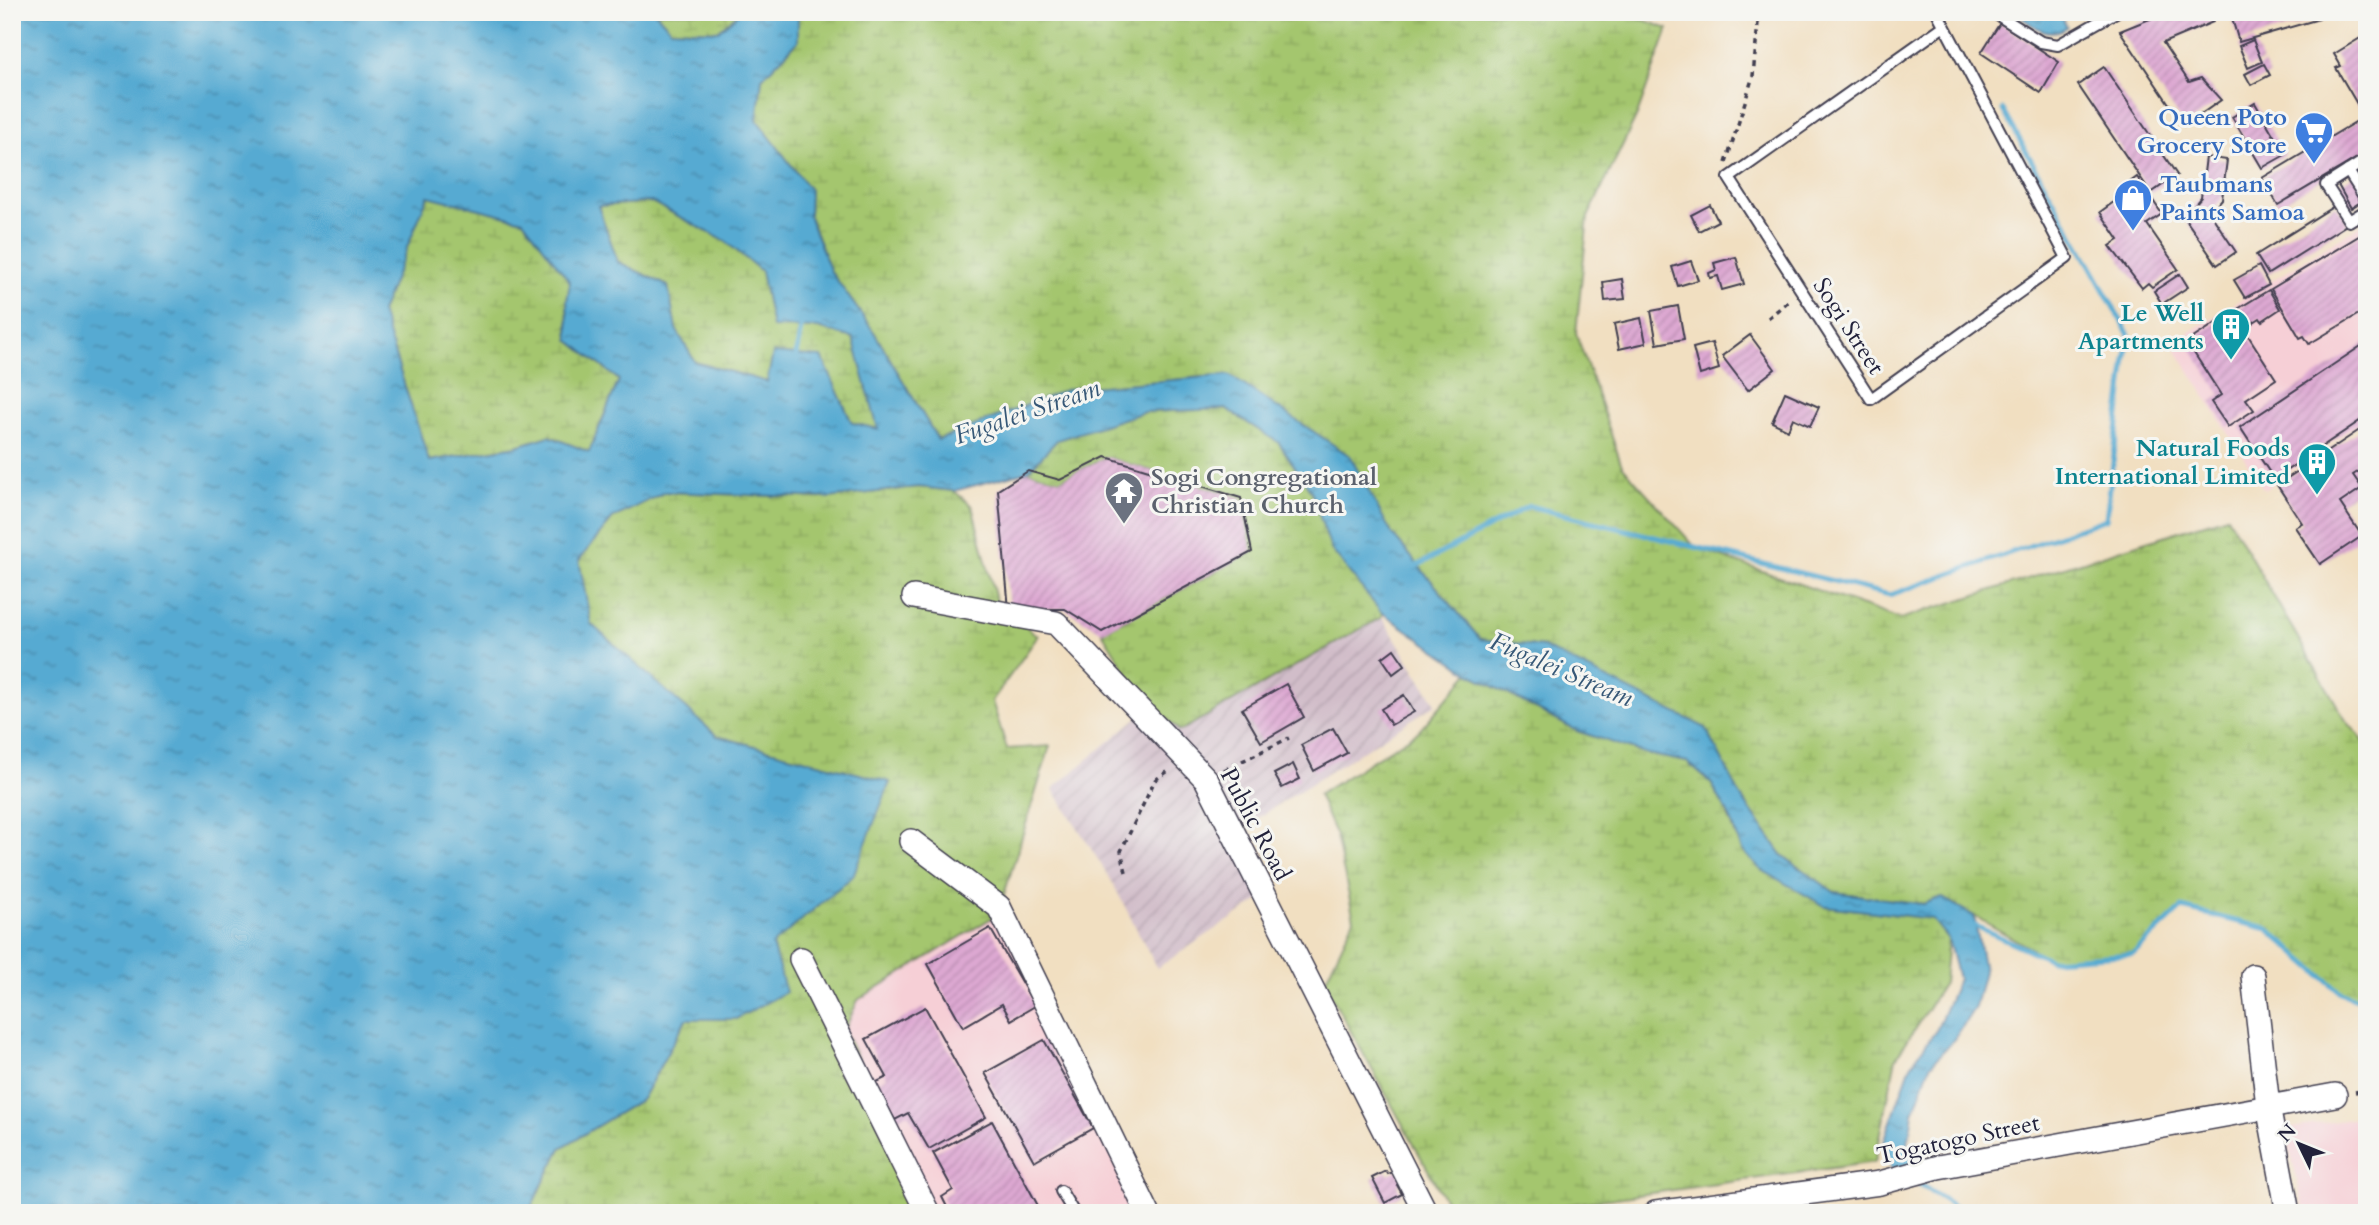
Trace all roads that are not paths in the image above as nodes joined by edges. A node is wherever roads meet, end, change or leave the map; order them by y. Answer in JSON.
{"nodes":[{"id":1,"x":1937,"y":12,"type":"edge"},
{"id":2,"x":1993,"y":12,"type":"edge"},
{"id":3,"x":2116,"y":12,"type":"edge"},
{"id":4,"x":1944,"y":26,"type":"junction"},
{"id":5,"x":2367,"y":159,"type":"edge"},
{"id":6,"x":2348,"y":171,"type":"junction"},
{"id":7,"x":2367,"y":201,"type":"edge"},
{"id":8,"x":2367,"y":210,"type":"edge"},
{"id":9,"x":915,"y":597,"type":"dead end"},
{"id":10,"x":911,"y":841,"type":"dead end"},
{"id":11,"x":801,"y":959,"type":"dead end"},
{"id":12,"x":2253,"y":976,"type":"dead end"},
{"id":13,"x":2326,"y":1097,"type":"dead end"},
{"id":14,"x":2268,"y":1106,"type":"junction"},
{"id":15,"x":1061,"y":1191,"type":"dead end"},
{"id":16,"x":928,"y":1213,"type":"edge"},
{"id":17,"x":1074,"y":1213,"type":"edge"},
{"id":18,"x":1148,"y":1213,"type":"edge"},
{"id":19,"x":1426,"y":1213,"type":"edge"},
{"id":20,"x":1656,"y":1213,"type":"edge"},
{"id":21,"x":2288,"y":1213,"type":"edge"}],
"edges":[{"from":1,"to":4,"type":"lane","name":"Sogi Street"},
{"from":2,"to":3,"type":"lane"},
{"from":4,"to":4,"type":"lane","name":"Sogi Street"},
{"from":5,"to":6,"type":"lane"},
{"from":6,"to":7,"type":"lane"},
{"from":6,"to":8,"type":"lane"},
{"from":9,"to":19,"type":"street","name":"Public Road"},
{"from":10,"to":18,"type":"street"},
{"from":11,"to":16,"type":"street"},
{"from":12,"to":14,"type":"street"},
{"from":13,"to":14,"type":"street","name":"Togatogo Street"},
{"from":14,"to":20,"type":"street","name":"Togatogo Street"},
{"from":14,"to":21,"type":"street"},
{"from":15,"to":17,"type":"lane"}]}
